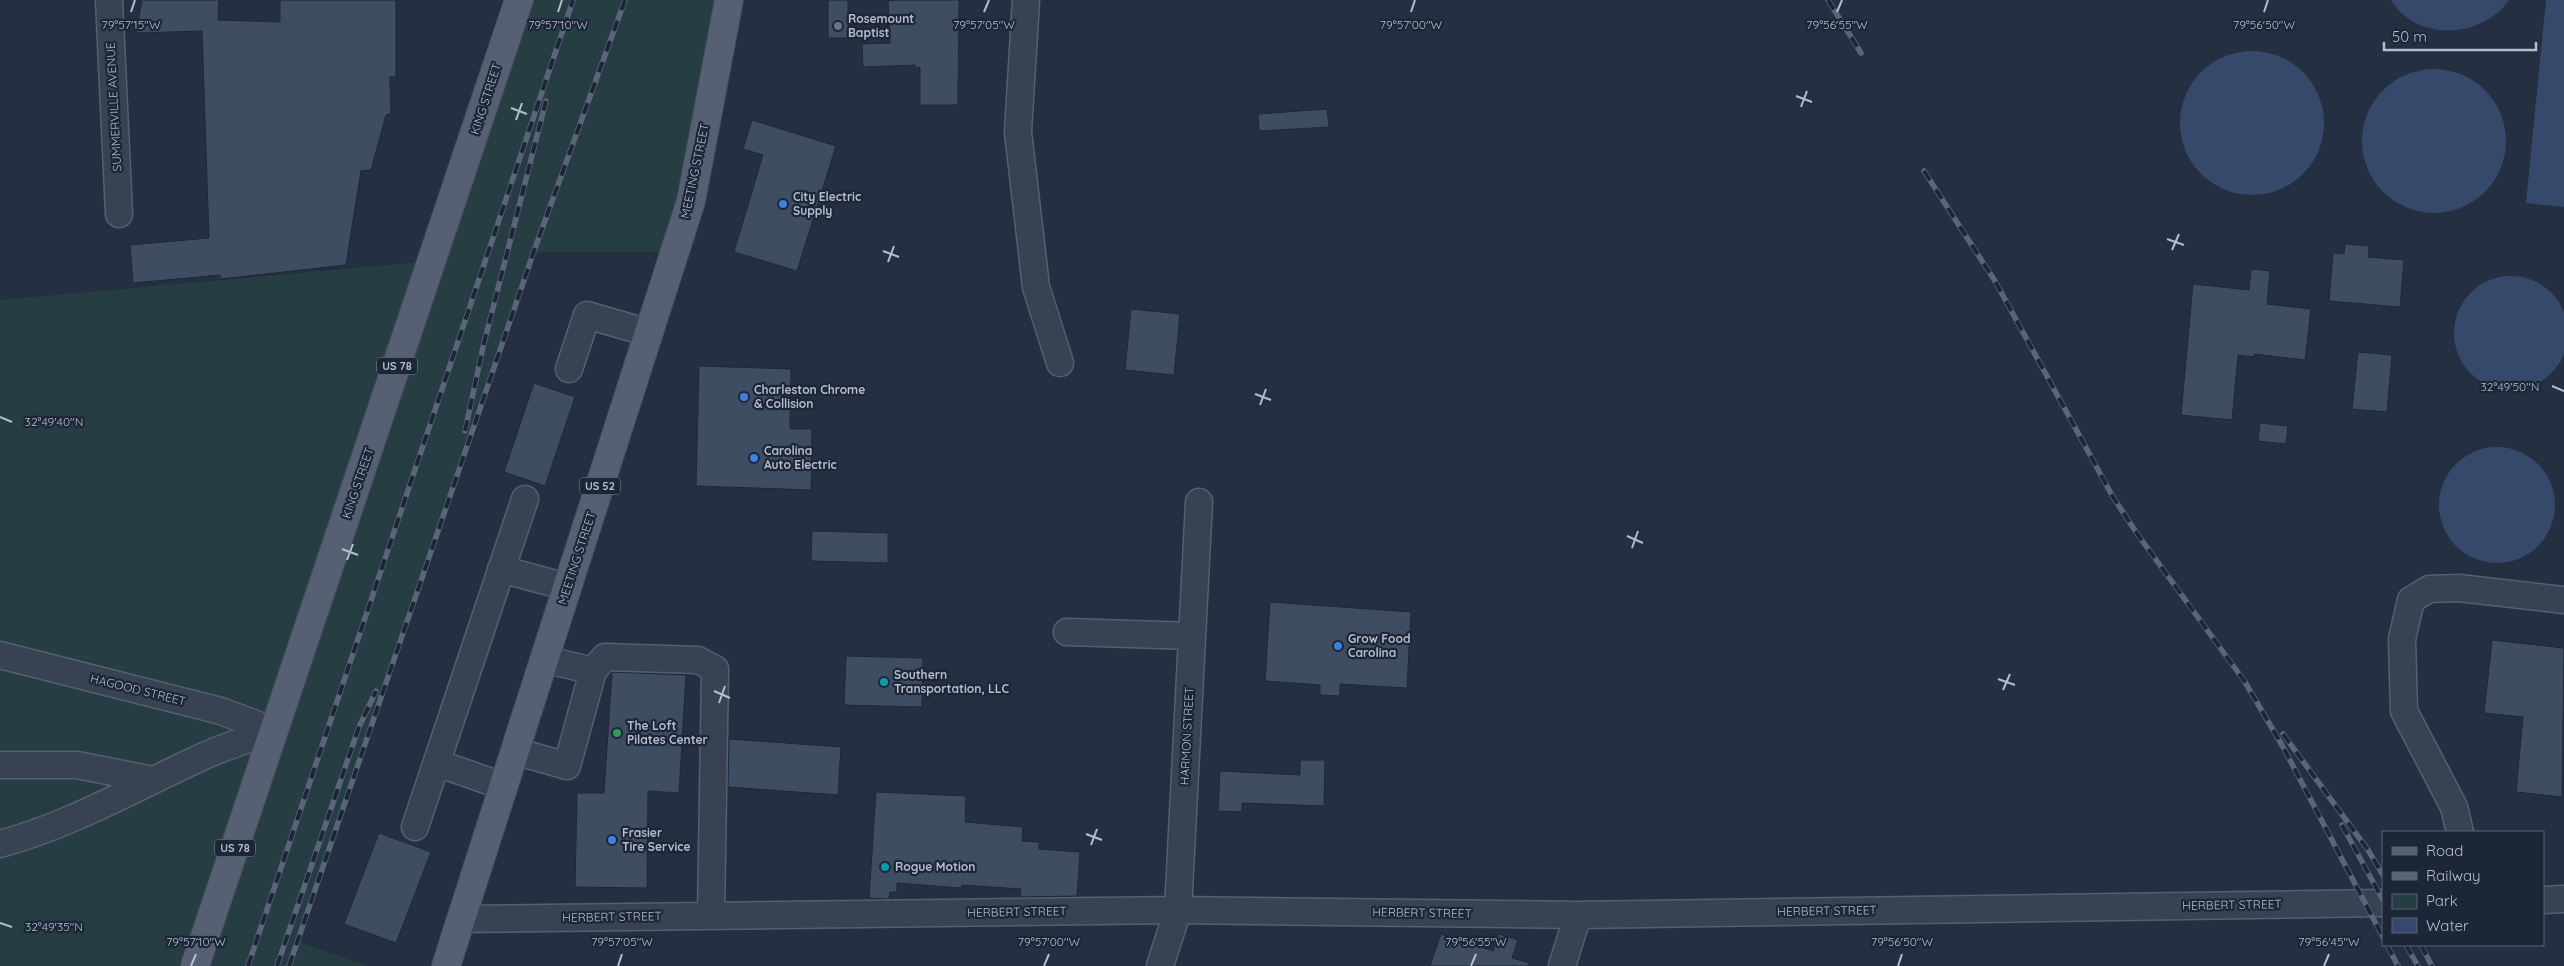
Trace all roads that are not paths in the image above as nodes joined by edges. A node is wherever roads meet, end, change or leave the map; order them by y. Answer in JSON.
{"nodes":[{"id":1,"x":109,"y":0,"type":"edge"},
{"id":2,"x":519,"y":0,"type":"edge"},
{"id":3,"x":729,"y":0,"type":"edge"},
{"id":4,"x":1026,"y":0,"type":"edge"},
{"id":5,"x":119,"y":214,"type":"dead end"},
{"id":6,"x":649,"y":333,"type":"junction"},
{"id":7,"x":1060,"y":363,"type":"dead end"},
{"id":8,"x":569,"y":369,"type":"dead end"},
{"id":9,"x":525,"y":499,"type":"dead end"},
{"id":10,"x":1198,"y":502,"type":"dead end"},
{"id":11,"x":501,"y":569,"type":"junction"},
{"id":12,"x":567,"y":587,"type":"junction"},
{"id":13,"x":2564,"y":600,"type":"edge"},
{"id":14,"x":1066,"y":632,"type":"dead end"},
{"id":15,"x":1192,"y":636,"type":"junction"},
{"id":16,"x":0,"y":655,"type":"edge"},
{"id":17,"x":544,"y":659,"type":"junction"},
{"id":18,"x":593,"y":670,"type":"junction"},
{"id":19,"x":274,"y":731,"type":"junction"},
{"id":20,"x":515,"y":751,"type":"junction"},
{"id":21,"x":437,"y":763,"type":"junction"},
{"id":22,"x":0,"y":765,"type":"edge"},
{"id":23,"x":153,"y":780,"type":"junction"},
{"id":24,"x":503,"y":786,"type":"junction"},
{"id":25,"x":415,"y":827,"type":"dead end"},
{"id":26,"x":2460,"y":831,"type":"edge"},
{"id":27,"x":0,"y":844,"type":"edge"},
{"id":28,"x":2544,"y":900,"type":"edge"},
{"id":29,"x":2564,"y":900,"type":"edge"},
{"id":30,"x":2382,"y":903,"type":"edge"},
{"id":31,"x":1178,"y":910,"type":"junction"},
{"id":32,"x":1578,"y":915,"type":"junction"},
{"id":33,"x":711,"y":916,"type":"junction"},
{"id":34,"x":461,"y":919,"type":"junction"},
{"id":35,"x":195,"y":966,"type":"edge"},
{"id":36,"x":446,"y":966,"type":"edge"},
{"id":37,"x":1160,"y":966,"type":"edge"},
{"id":38,"x":1562,"y":966,"type":"edge"}],
"edges":[{"from":1,"to":5,"type":"street","name":"SUMMERVILLE AVENUE"},
{"from":2,"to":19,"type":"main road","name":"KING STREET","number":"US 78"},
{"from":3,"to":6,"type":"main road","name":"MEETING STREET","number":"US 52"},
{"from":4,"to":7,"type":"street"},
{"from":6,"to":8,"type":"street"},
{"from":6,"to":12,"type":"main road","name":"MEETING STREET","number":"US 52"},
{"from":9,"to":11,"type":"street"},
{"from":10,"to":15,"type":"street","name":"HARMON STREET"},
{"from":11,"to":12,"type":"street"},
{"from":11,"to":21,"type":"street"},
{"from":12,"to":17,"type":"main road","name":"MEETING STREET","number":"US 52"},
{"from":13,"to":26,"type":"street"},
{"from":14,"to":15,"type":"street"},
{"from":15,"to":31,"type":"street","name":"HARMON STREET"},
{"from":16,"to":19,"type":"street","name":"HAGOOD STREET"},
{"from":17,"to":18,"type":"street"},
{"from":17,"to":20,"type":"main road","name":"MEETING STREET","number":"US 52"},
{"from":18,"to":20,"type":"street"},
{"from":18,"to":33,"type":"street"},
{"from":19,"to":23,"type":"street"},
{"from":19,"to":35,"type":"main road","name":"KING STREET","number":"US 78"},
{"from":20,"to":24,"type":"main road","name":"MEETING STREET","number":"US 52"},
{"from":21,"to":24,"type":"street"},
{"from":21,"to":25,"type":"street"},
{"from":22,"to":23,"type":"street"},
{"from":23,"to":27,"type":"street"},
{"from":24,"to":34,"type":"main road","name":"MEETING STREET","number":"US 52"},
{"from":28,"to":29,"type":"street"},
{"from":30,"to":32,"type":"street","name":"HERBERT STREET"},
{"from":31,"to":32,"type":"street","name":"HERBERT STREET"},
{"from":31,"to":33,"type":"street","name":"HERBERT STREET"},
{"from":31,"to":37,"type":"street","name":"HARMON STREET"},
{"from":32,"to":38,"type":"street"},
{"from":33,"to":34,"type":"street","name":"HERBERT STREET"},
{"from":34,"to":36,"type":"main road","name":"MEETING STREET","number":"US 52"}]}
